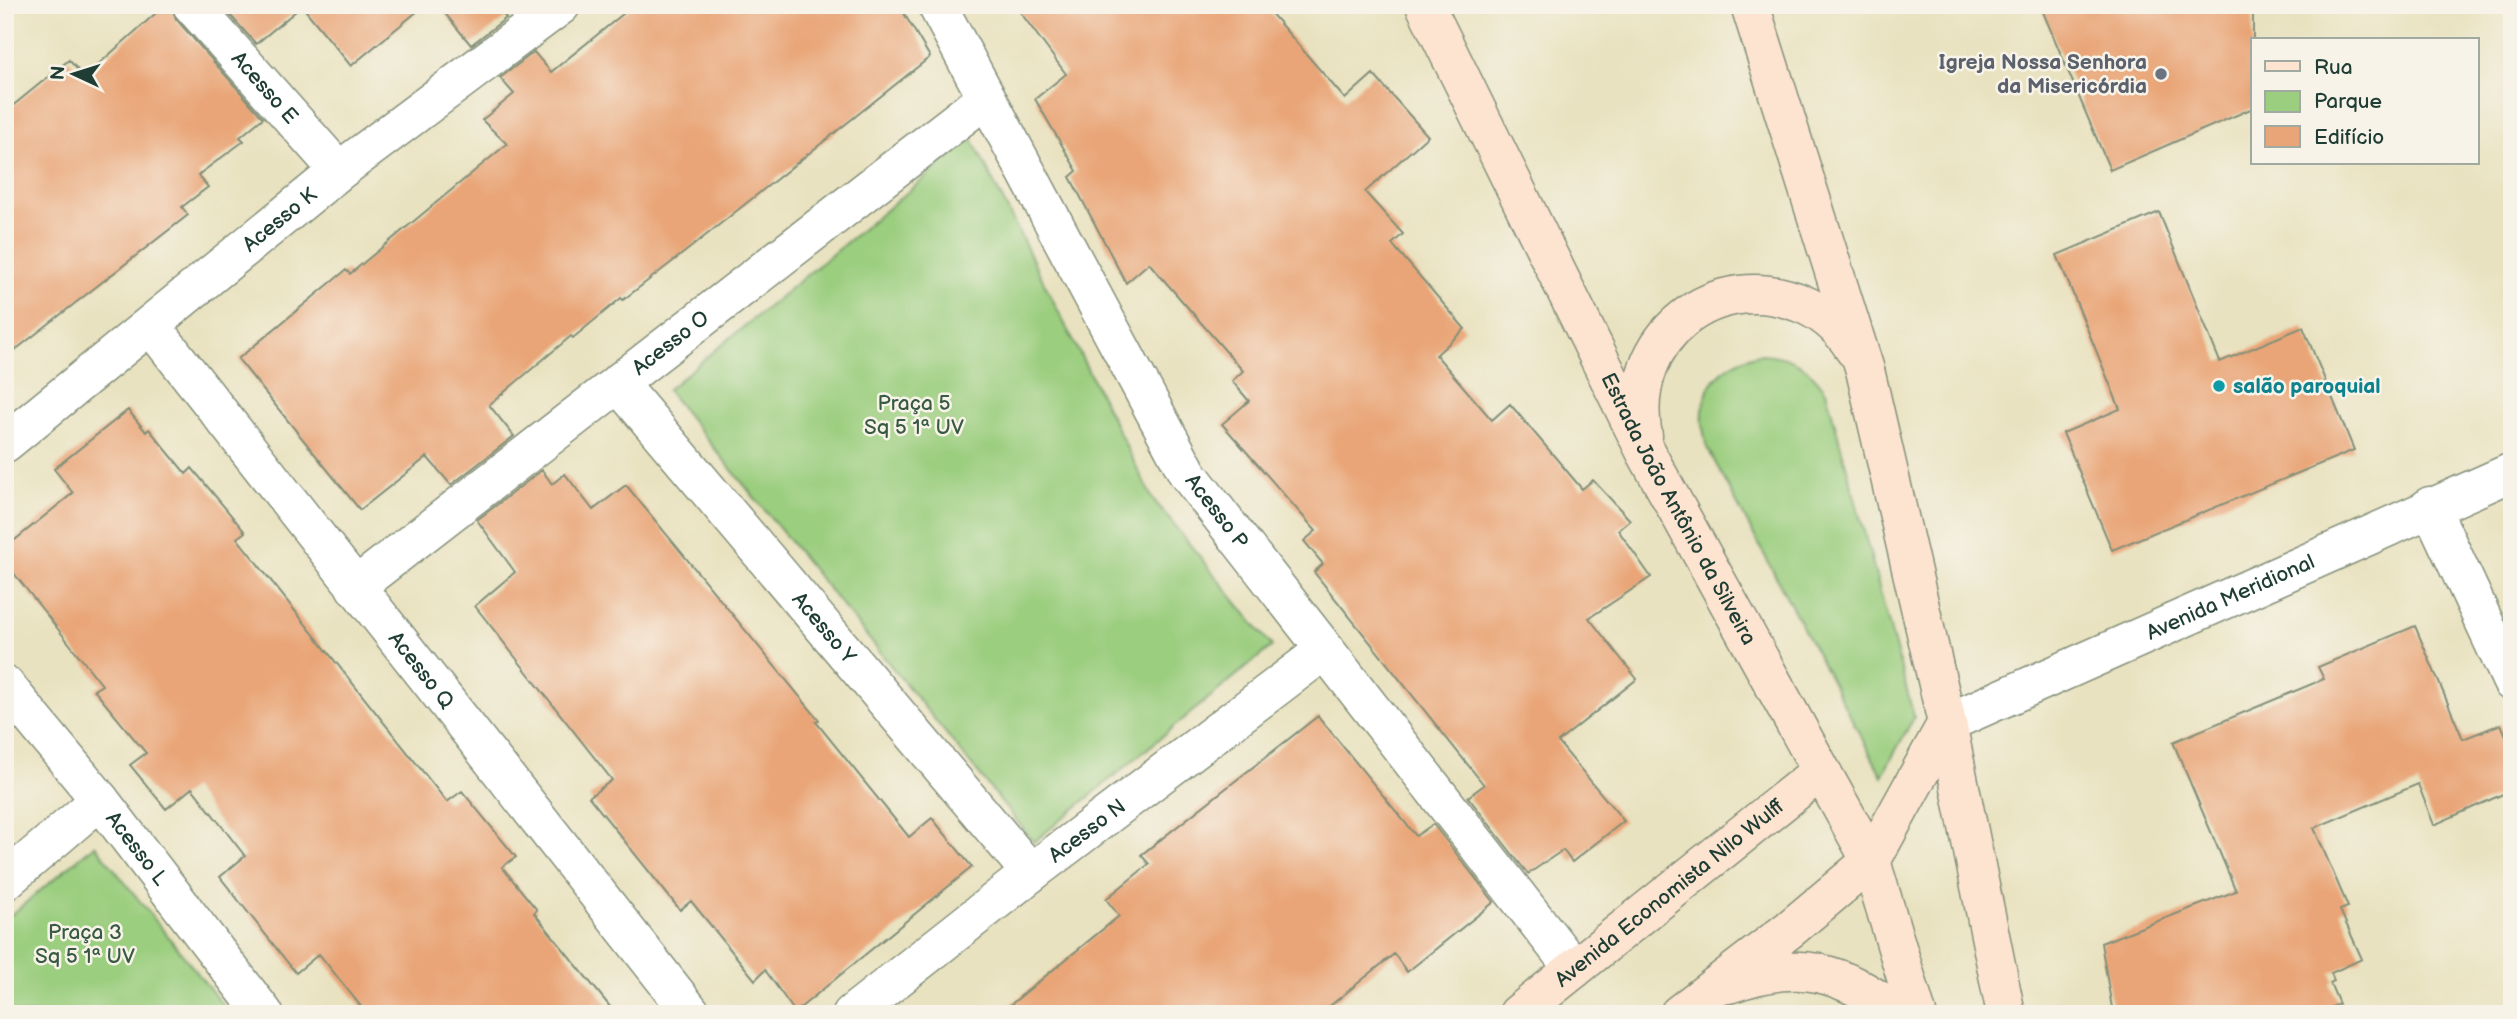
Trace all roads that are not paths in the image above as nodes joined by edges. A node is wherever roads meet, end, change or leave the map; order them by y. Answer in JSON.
{"nodes":[{"id":1,"x":192,"y":5,"type":"edge"},
{"id":2,"x":561,"y":5,"type":"edge"},
{"id":3,"x":937,"y":5,"type":"edge"},
{"id":4,"x":1425,"y":5,"type":"edge"},
{"id":5,"x":1750,"y":5,"type":"edge"},
{"id":6,"x":985,"y":99,"type":"junction"},
{"id":7,"x":339,"y":171,"type":"junction"},
{"id":8,"x":152,"y":327,"type":"junction"},
{"id":9,"x":1865,"y":370,"type":"junction"},
{"id":10,"x":618,"y":383,"type":"junction"},
{"id":11,"x":5,"y":443,"type":"edge"},
{"id":12,"x":1646,"y":451,"type":"junction"},
{"id":13,"x":2512,"y":472,"type":"edge"},
{"id":14,"x":2430,"y":506,"type":"junction"},
{"id":15,"x":355,"y":587,"type":"junction"},
{"id":16,"x":1325,"y":650,"type":"junction"},
{"id":17,"x":2512,"y":682,"type":"edge"},
{"id":18,"x":5,"y":685,"type":"edge"},
{"id":19,"x":1947,"y":723,"type":"junction"},
{"id":20,"x":1821,"y":771,"type":"junction"},
{"id":21,"x":100,"y":800,"type":"junction"},
{"id":22,"x":1871,"y":861,"type":"junction"},
{"id":23,"x":1031,"y":873,"type":"junction"},
{"id":24,"x":5,"y":881,"type":"edge"},
{"id":25,"x":1574,"y":969,"type":"junction"},
{"id":26,"x":1714,"y":989,"type":"junction"},
{"id":27,"x":264,"y":1014,"type":"edge"},
{"id":28,"x":692,"y":1014,"type":"edge"},
{"id":29,"x":852,"y":1014,"type":"edge"},
{"id":30,"x":1518,"y":1014,"type":"edge"},
{"id":31,"x":1679,"y":1014,"type":"edge"},
{"id":32,"x":1899,"y":1014,"type":"edge"},
{"id":33,"x":1917,"y":1014,"type":"edge"},
{"id":34,"x":2006,"y":1014,"type":"edge"}],
"edges":[{"from":1,"to":7,"type":"street","name":"Acesso E"},
{"from":2,"to":7,"type":"street","name":"Acesso K"},
{"from":3,"to":6,"type":"street","name":"Acesso P"},
{"from":4,"to":12,"type":"main road","name":"Estrada João Antônio da Silveira"},
{"from":5,"to":9,"type":"main road"},
{"from":6,"to":10,"type":"street","name":"Acesso O"},
{"from":6,"to":16,"type":"street","name":"Acesso P"},
{"from":7,"to":8,"type":"street","name":"Acesso K"},
{"from":8,"to":11,"type":"street","name":"Acesso K"},
{"from":8,"to":15,"type":"street","name":"Acesso Q"},
{"from":9,"to":12,"type":"main road"},
{"from":9,"to":19,"type":"main road"},
{"from":10,"to":15,"type":"street","name":"Acesso O"},
{"from":10,"to":23,"type":"street","name":"Acesso Y"},
{"from":12,"to":20,"type":"main road","name":"Estrada João Antônio da Silveira"},
{"from":13,"to":14,"type":"street","name":"Avenida Meridional"},
{"from":14,"to":17,"type":"street"},
{"from":14,"to":19,"type":"street","name":"Avenida Meridional"},
{"from":15,"to":28,"type":"street","name":"Acesso Q"},
{"from":16,"to":23,"type":"street","name":"Acesso N"},
{"from":16,"to":25,"type":"street","name":"Acesso P"},
{"from":18,"to":21,"type":"street","name":"Acesso L"},
{"from":19,"to":22,"type":"main road"},
{"from":19,"to":34,"type":"main road"},
{"from":20,"to":22,"type":"main road","name":"Estrada João Antônio da Silveira"},
{"from":20,"to":25,"type":"main road","name":"Avenida Economista Nilo Wulff"},
{"from":21,"to":24,"type":"street"},
{"from":21,"to":27,"type":"street","name":"Acesso L"},
{"from":22,"to":26,"type":"main road"},
{"from":22,"to":33,"type":"main road","name":"Estrada João Antônio da Silveira"},
{"from":23,"to":29,"type":"street","name":"Acesso N"},
{"from":25,"to":30,"type":"main road","name":"Avenida Economista Nilo Wulff"},
{"from":26,"to":31,"type":"main road"},
{"from":26,"to":32,"type":"main road"}]}
